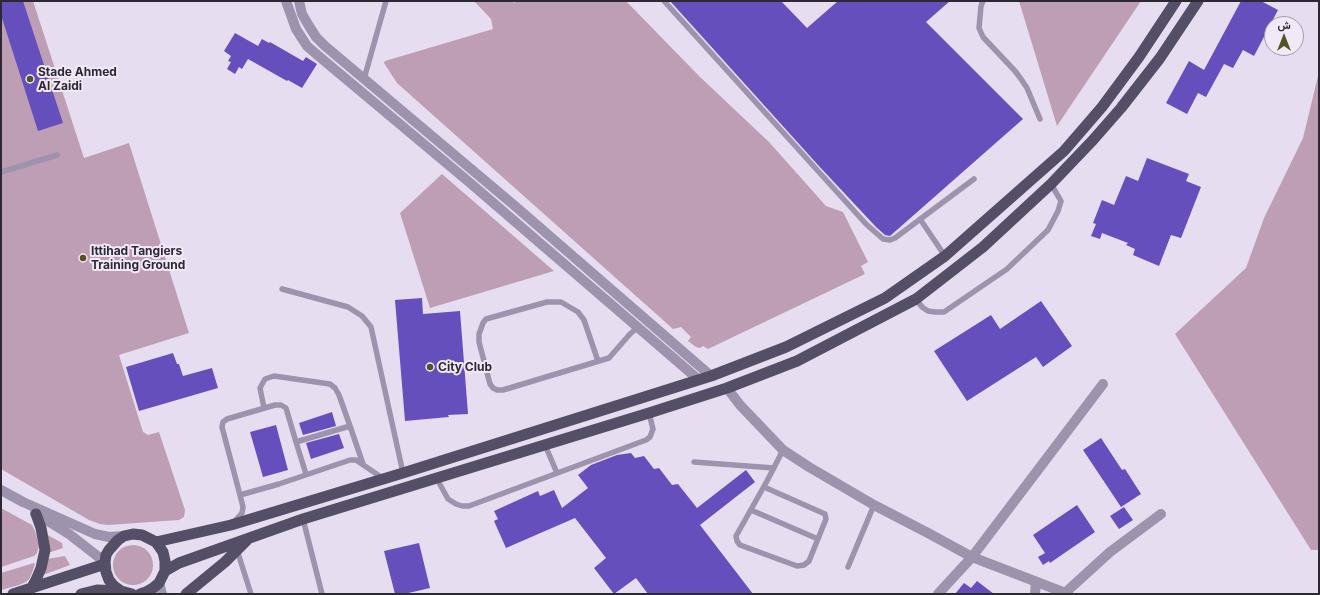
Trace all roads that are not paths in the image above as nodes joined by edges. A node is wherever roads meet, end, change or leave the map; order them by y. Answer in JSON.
{"nodes":[{"id":1,"x":286,"y":1,"type":"edge"},
{"id":2,"x":298,"y":1,"type":"edge"},
{"id":3,"x":386,"y":1,"type":"edge"},
{"id":4,"x":664,"y":1,"type":"edge"},
{"id":5,"x":983,"y":1,"type":"edge"},
{"id":6,"x":1176,"y":1,"type":"edge"},
{"id":7,"x":1198,"y":1,"type":"edge"},
{"id":8,"x":364,"y":79,"type":"junction"},
{"id":9,"x":1040,"y":119,"type":"dead end"},
{"id":10,"x":57,"y":155,"type":"dead end"},
{"id":11,"x":1,"y":172,"type":"edge"},
{"id":12,"x":974,"y":179,"type":"dead end"},
{"id":13,"x":1051,"y":184,"type":"junction"},
{"id":14,"x":920,"y":219,"type":"junction"},
{"id":15,"x":946,"y":256,"type":"junction"},
{"id":16,"x":282,"y":289,"type":"dead end"},
{"id":17,"x":916,"y":299,"type":"junction"},
{"id":18,"x":638,"y":327,"type":"junction"},
{"id":19,"x":598,"y":361,"type":"junction"},
{"id":20,"x":711,"y":376,"type":"junction"},
{"id":21,"x":699,"y":380,"type":"junction"},
{"id":22,"x":1103,"y":384,"type":"dead end"},
{"id":23,"x":727,"y":388,"type":"junction"},
{"id":24,"x":264,"y":408,"type":"junction"},
{"id":25,"x":649,"y":413,"type":"junction"},
{"id":26,"x":350,"y":426,"type":"junction"},
{"id":27,"x":296,"y":442,"type":"junction"},
{"id":28,"x":545,"y":445,"type":"junction"},
{"id":29,"x":783,"y":450,"type":"junction"},
{"id":30,"x":694,"y":462,"type":"dead end"},
{"id":31,"x":363,"y":464,"type":"junction"},
{"id":32,"x":774,"y":468,"type":"junction"},
{"id":33,"x":556,"y":473,"type":"junction"},
{"id":34,"x":306,"y":474,"type":"junction"},
{"id":35,"x":402,"y":474,"type":"junction"},
{"id":36,"x":384,"y":479,"type":"junction"},
{"id":37,"x":437,"y":479,"type":"junction"},
{"id":38,"x":764,"y":487,"type":"junction"},
{"id":39,"x":1,"y":490,"type":"edge"},
{"id":40,"x":240,"y":495,"type":"junction"},
{"id":41,"x":23,"y":502,"type":"junction"},
{"id":42,"x":874,"y":505,"type":"junction"},
{"id":43,"x":751,"y":510,"type":"junction"},
{"id":44,"x":36,"y":514,"type":"junction"},
{"id":45,"x":1161,"y":514,"type":"dead end"},
{"id":46,"x":303,"y":519,"type":"junction"},
{"id":47,"x":231,"y":525,"type":"junction"},
{"id":48,"x":124,"y":536,"type":"junction"},
{"id":49,"x":250,"y":538,"type":"junction"},
{"id":50,"x":818,"y":538,"type":"junction"},
{"id":51,"x":156,"y":542,"type":"junction"},
{"id":52,"x":237,"y":550,"type":"junction"},
{"id":53,"x":972,"y":557,"type":"junction"},
{"id":54,"x":105,"y":563,"type":"junction"},
{"id":55,"x":848,"y":568,"type":"dead end"},
{"id":56,"x":165,"y":571,"type":"junction"},
{"id":57,"x":1036,"y":582,"type":"junction"},
{"id":58,"x":159,"y":583,"type":"junction"},
{"id":59,"x":31,"y":589,"type":"junction"},
{"id":60,"x":121,"y":591,"type":"junction"},
{"id":61,"x":1066,"y":593,"type":"edge"},
{"id":62,"x":13,"y":594,"type":"edge"},
{"id":63,"x":81,"y":594,"type":"edge"},
{"id":64,"x":132,"y":594,"type":"edge"},
{"id":65,"x":140,"y":594,"type":"edge"},
{"id":66,"x":162,"y":594,"type":"edge"},
{"id":67,"x":186,"y":594,"type":"edge"},
{"id":68,"x":251,"y":594,"type":"edge"},
{"id":69,"x":322,"y":594,"type":"edge"},
{"id":70,"x":938,"y":594,"type":"edge"},
{"id":71,"x":1035,"y":594,"type":"edge"}],
"edges":[{"from":1,"to":18,"type":"street"},
{"from":2,"to":8,"type":"street"},
{"from":3,"to":8,"type":"lane"},
{"from":4,"to":14,"type":"lane"},
{"from":5,"to":9,"type":"lane"},
{"from":6,"to":15,"type":"highway"},
{"from":7,"to":13,"type":"highway"},
{"from":8,"to":20,"type":"street"},
{"from":10,"to":11,"type":"lane"},
{"from":12,"to":14,"type":"lane"},
{"from":13,"to":17,"type":"highway"},
{"from":13,"to":17,"type":"lane"},
{"from":14,"to":15,"type":"lane"},
{"from":15,"to":20,"type":"highway"},
{"from":16,"to":35,"type":"lane"},
{"from":17,"to":23,"type":"highway"},
{"from":18,"to":19,"type":"lane"},
{"from":18,"to":21,"type":"street"},
{"from":19,"to":19,"type":"lane"},
{"from":20,"to":21,"type":"highway"},
{"from":21,"to":35,"type":"highway"},
{"from":22,"to":53,"type":"street"},
{"from":23,"to":25,"type":"highway"},
{"from":23,"to":29,"type":"street"},
{"from":24,"to":26,"type":"lane"},
{"from":24,"to":27,"type":"lane"},
{"from":24,"to":40,"type":"lane"},
{"from":25,"to":28,"type":"highway"},
{"from":25,"to":33,"type":"lane"},
{"from":26,"to":27,"type":"lane"},
{"from":26,"to":31,"type":"lane"},
{"from":27,"to":34,"type":"lane"},
{"from":28,"to":33,"type":"lane"},
{"from":28,"to":37,"type":"highway"},
{"from":29,"to":32,"type":"lane"},
{"from":29,"to":42,"type":"street"},
{"from":30,"to":32,"type":"lane"},
{"from":31,"to":34,"type":"lane"},
{"from":31,"to":36,"type":"lane"},
{"from":32,"to":38,"type":"lane"},
{"from":33,"to":37,"type":"lane"},
{"from":34,"to":40,"type":"lane"},
{"from":35,"to":36,"type":"highway"},
{"from":36,"to":47,"type":"highway"},
{"from":37,"to":46,"type":"highway"},
{"from":38,"to":43,"type":"lane"},
{"from":38,"to":50,"type":"lane"},
{"from":39,"to":41,"type":"street"},
{"from":40,"to":47,"type":"lane"},
{"from":41,"to":44,"type":"street"},
{"from":41,"to":48,"type":"street"},
{"from":42,"to":53,"type":"street"},
{"from":42,"to":55,"type":"lane"},
{"from":43,"to":50,"type":"lane"},
{"from":43,"to":50,"type":"lane"},
{"from":44,"to":54,"type":"street"},
{"from":44,"to":59,"type":"highway"},
{"from":45,"to":61,"type":"street"},
{"from":46,"to":49,"type":"highway"},
{"from":46,"to":69,"type":"lane"},
{"from":47,"to":51,"type":"highway"},
{"from":48,"to":51,"type":"highway"},
{"from":48,"to":54,"type":"highway"},
{"from":49,"to":52,"type":"highway"},
{"from":49,"to":56,"type":"highway"},
{"from":51,"to":56,"type":"highway"},
{"from":52,"to":67,"type":"highway"},
{"from":52,"to":68,"type":"lane"},
{"from":53,"to":57,"type":"street"},
{"from":53,"to":70,"type":"street"},
{"from":54,"to":59,"type":"highway"},
{"from":54,"to":60,"type":"highway"},
{"from":56,"to":58,"type":"highway"},
{"from":57,"to":61,"type":"street"},
{"from":57,"to":71,"type":"street"},
{"from":58,"to":65,"type":"highway"},
{"from":58,"to":66,"type":"street"},
{"from":59,"to":62,"type":"highway"},
{"from":60,"to":63,"type":"highway"},
{"from":60,"to":64,"type":"highway"}]}
